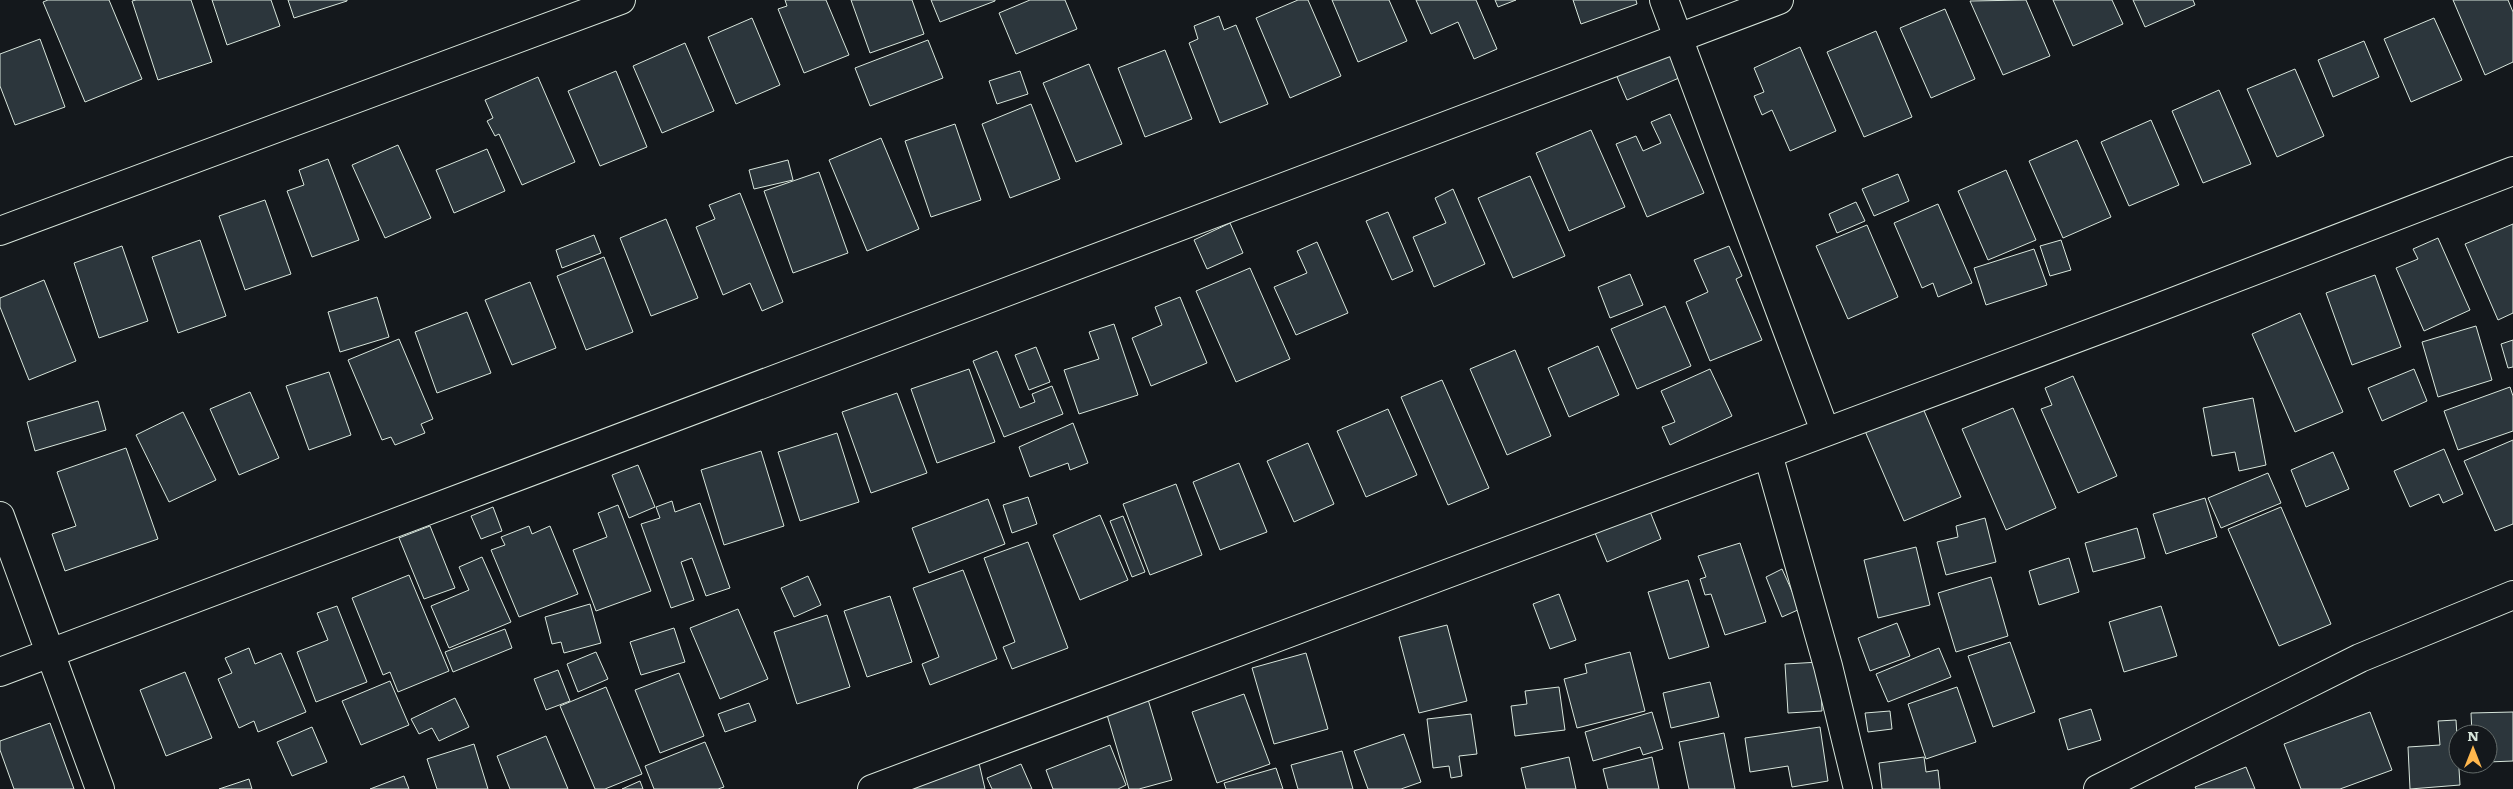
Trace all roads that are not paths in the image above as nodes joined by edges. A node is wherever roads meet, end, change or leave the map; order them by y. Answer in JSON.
{"nodes":[{"id":1,"x":621,"y":0,"type":"edge"},
{"id":2,"x":1664,"y":0,"type":"edge"},
{"id":3,"x":1779,"y":0,"type":"edge"},
{"id":4,"x":1679,"y":37,"type":"junction"},
{"id":5,"x":2513,"y":171,"type":"edge"},
{"id":6,"x":0,"y":231,"type":"edge"},
{"id":7,"x":1825,"y":431,"type":"junction"},
{"id":8,"x":1768,"y":454,"type":"junction"},
{"id":9,"x":0,"y":516,"type":"edge"},
{"id":10,"x":2513,"y":595,"type":"edge"},
{"id":11,"x":52,"y":653,"type":"junction"},
{"id":12,"x":0,"y":672,"type":"edge"},
{"id":13,"x":100,"y":789,"type":"edge"},
{"id":14,"x":872,"y":789,"type":"edge"},
{"id":15,"x":1858,"y":789,"type":"edge"},
{"id":16,"x":2098,"y":789,"type":"edge"}],
"edges":[{"from":1,"to":6,"type":"street"},
{"from":2,"to":4,"type":"street"},
{"from":3,"to":4,"type":"street"},
{"from":4,"to":7,"type":"street"},
{"from":4,"to":11,"type":"street"},
{"from":5,"to":7,"type":"street"},
{"from":7,"to":8,"type":"street"},
{"from":8,"to":14,"type":"street"},
{"from":8,"to":15,"type":"street"},
{"from":9,"to":11,"type":"street"},
{"from":10,"to":16,"type":"street"},
{"from":11,"to":12,"type":"street"},
{"from":11,"to":13,"type":"street"}]}
